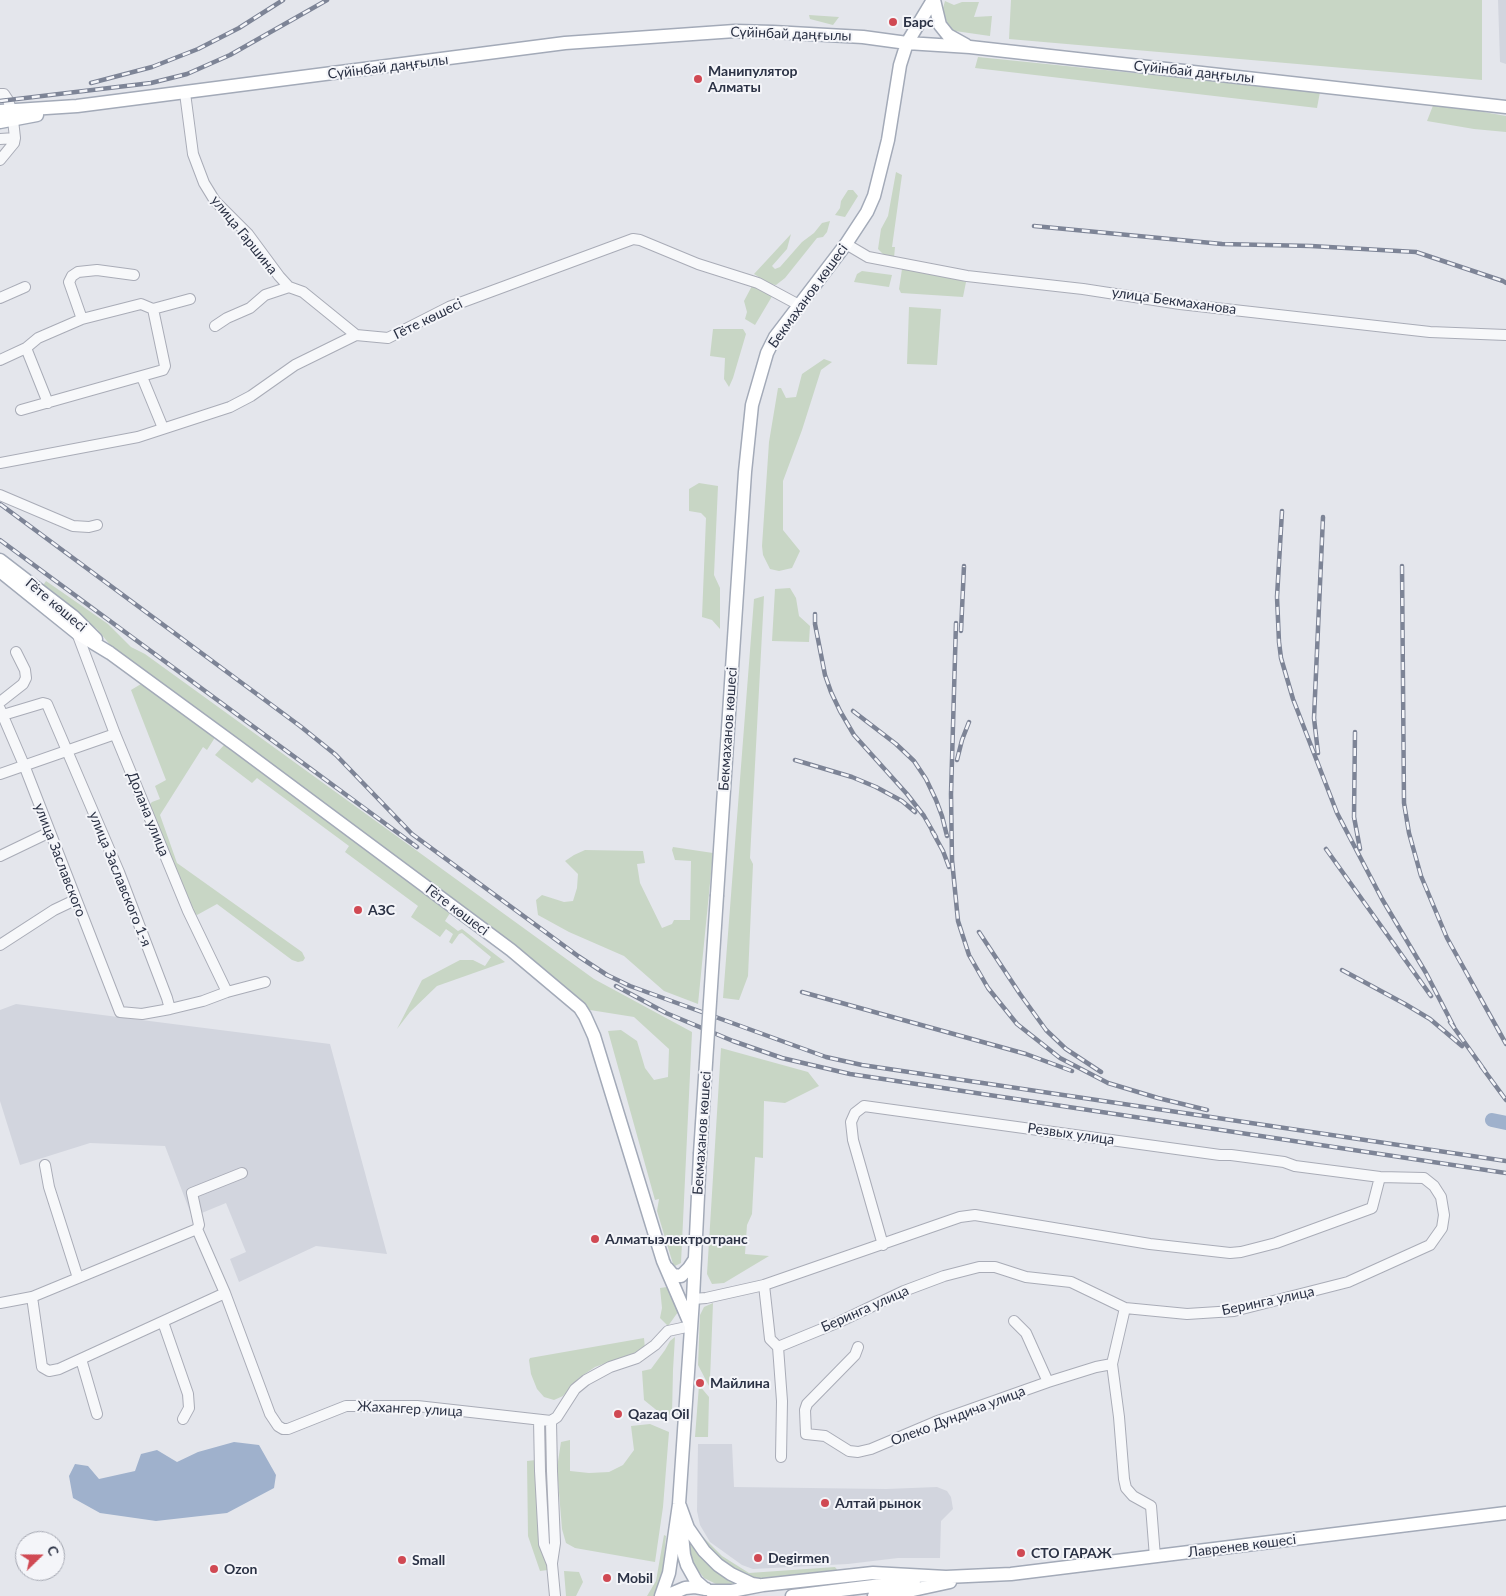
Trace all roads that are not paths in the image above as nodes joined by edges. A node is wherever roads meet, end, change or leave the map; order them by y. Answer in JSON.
{"nodes":[{"id":1,"x":933,"y":0,"type":"edge"},
{"id":2,"x":907,"y":43,"type":"junction"},
{"id":3,"x":970,"y":47,"type":"junction"},
{"id":4,"x":185,"y":93,"type":"junction"},
{"id":5,"x":0,"y":94,"type":"edge"},
{"id":6,"x":1506,"y":107,"type":"edge"},
{"id":7,"x":6,"y":116,"type":"edge"},
{"id":8,"x":16,"y":138,"type":"junction"},
{"id":9,"x":0,"y":139,"type":"edge"},
{"id":10,"x":0,"y":160,"type":"edge"},
{"id":11,"x":846,"y":244,"type":"junction"},
{"id":12,"x":134,"y":274,"type":"dead end"},
{"id":13,"x":25,"y":287,"type":"dead end"},
{"id":14,"x":289,"y":287,"type":"junction"},
{"id":15,"x":0,"y":298,"type":"edge"},
{"id":16,"x":190,"y":299,"type":"dead end"},
{"id":17,"x":799,"y":305,"type":"junction"},
{"id":18,"x":153,"y":308,"type":"junction"},
{"id":19,"x":82,"y":319,"type":"junction"},
{"id":20,"x":215,"y":326,"type":"dead end"},
{"id":21,"x":356,"y":335,"type":"junction"},
{"id":22,"x":1506,"y":335,"type":"edge"},
{"id":23,"x":26,"y":348,"type":"junction"},
{"id":24,"x":0,"y":360,"type":"edge"},
{"id":25,"x":142,"y":377,"type":"junction"},
{"id":26,"x":48,"y":403,"type":"junction"},
{"id":27,"x":21,"y":410,"type":"dead end"},
{"id":28,"x":163,"y":428,"type":"junction"},
{"id":29,"x":0,"y":463,"type":"edge"},
{"id":30,"x":0,"y":495,"type":"edge"},
{"id":31,"x":97,"y":525,"type":"dead end"},
{"id":32,"x":0,"y":560,"type":"edge"},
{"id":33,"x":0,"y":571,"type":"edge"},
{"id":34,"x":77,"y":633,"type":"junction"},
{"id":35,"x":16,"y":652,"type":"dead end"},
{"id":36,"x":110,"y":653,"type":"junction"},
{"id":37,"x":0,"y":702,"type":"edge"},
{"id":38,"x":1,"y":712,"type":"edge"},
{"id":39,"x":115,"y":734,"type":"junction"},
{"id":40,"x":66,"y":750,"type":"junction"},
{"id":41,"x":24,"y":765,"type":"junction"},
{"id":42,"x":0,"y":774,"type":"edge"},
{"id":43,"x":50,"y":832,"type":"junction"},
{"id":44,"x":0,"y":856,"type":"edge"},
{"id":45,"x":75,"y":900,"type":"junction"},
{"id":46,"x":0,"y":945,"type":"edge"},
{"id":47,"x":264,"y":982,"type":"dead end"},
{"id":48,"x":227,"y":992,"type":"junction"},
{"id":49,"x":170,"y":1009,"type":"junction"},
{"id":50,"x":45,"y":1165,"type":"dead end"},
{"id":51,"x":242,"y":1173,"type":"dead end"},
{"id":52,"x":1380,"y":1177,"type":"junction"},
{"id":53,"x":1424,"y":1178,"type":"joint"},
{"id":54,"x":198,"y":1229,"type":"junction"},
{"id":55,"x":883,"y":1245,"type":"junction"},
{"id":56,"x":695,"y":1259,"type":"junction"},
{"id":57,"x":667,"y":1268,"type":"junction"},
{"id":58,"x":78,"y":1278,"type":"junction"},
{"id":59,"x":764,"y":1285,"type":"junction"},
{"id":60,"x":225,"y":1292,"type":"junction"},
{"id":61,"x":32,"y":1297,"type":"junction"},
{"id":62,"x":693,"y":1299,"type":"junction"},
{"id":63,"x":0,"y":1303,"type":"edge"},
{"id":64,"x":1125,"y":1308,"type":"junction"},
{"id":65,"x":1014,"y":1321,"type":"dead end"},
{"id":66,"x":163,"y":1322,"type":"junction"},
{"id":67,"x":691,"y":1326,"type":"junction"},
{"id":68,"x":778,"y":1347,"type":"junction"},
{"id":69,"x":858,"y":1348,"type":"dead end"},
{"id":70,"x":81,"y":1359,"type":"junction"},
{"id":71,"x":1112,"y":1364,"type":"junction"},
{"id":72,"x":1048,"y":1382,"type":"junction"},
{"id":73,"x":97,"y":1414,"type":"dead end"},
{"id":74,"x":183,"y":1418,"type":"dead end"},
{"id":75,"x":540,"y":1420,"type":"junction"},
{"id":76,"x":551,"y":1420,"type":"junction"},
{"id":77,"x":781,"y":1457,"type":"dead end"},
{"id":78,"x":679,"y":1504,"type":"junction"},
{"id":79,"x":1506,"y":1513,"type":"edge"},
{"id":80,"x":1155,"y":1557,"type":"junction"},
{"id":81,"x":552,"y":1564,"type":"junction"},
{"id":82,"x":979,"y":1576,"type":"junction"},
{"id":83,"x":946,"y":1577,"type":"junction"},
{"id":84,"x":763,"y":1585,"type":"junction"},
{"id":85,"x":712,"y":1592,"type":"edge"},
{"id":86,"x":555,"y":1596,"type":"edge"},
{"id":87,"x":662,"y":1596,"type":"edge"},
{"id":88,"x":666,"y":1596,"type":"edge"},
{"id":89,"x":792,"y":1596,"type":"edge"},
{"id":90,"x":874,"y":1596,"type":"edge"}],
"edges":[{"from":1,"to":2,"type":"main road","name":"Бекмаханов көшесі"},
{"from":1,"to":3,"type":"main road"},
{"from":2,"to":3,"type":"main road","name":"Сүйінбай даңғылы"},
{"from":2,"to":4,"type":"main road","name":"Сүйінбай даңғылы"},
{"from":2,"to":11,"type":"main road","name":"Бекмаханов көшесі"},
{"from":3,"to":6,"type":"main road","name":"Сүйінбай даңғылы"},
{"from":4,"to":7,"type":"main road","name":"Сүйінбай даңғылы"},
{"from":4,"to":14,"type":"street","name":"улица Гаршина"},
{"from":5,"to":7,"type":"street"},
{"from":7,"to":8,"type":"street"},
{"from":8,"to":9,"type":"street"},
{"from":8,"to":10,"type":"street"},
{"from":11,"to":17,"type":"main road","name":"Бекмаханов көшесі"},
{"from":11,"to":22,"type":"street","name":"улица Бекмаханова"},
{"from":12,"to":19,"type":"street"},
{"from":13,"to":15,"type":"street"},
{"from":14,"to":20,"type":"street","name":"улица Гаршина"},
{"from":14,"to":21,"type":"street","name":"улица Гаршина"},
{"from":16,"to":18,"type":"street"},
{"from":17,"to":21,"type":"street","name":"Гёте көшесі"},
{"from":17,"to":56,"type":"main road","name":"Бекмаханов көшесі","bridge":true},
{"from":18,"to":19,"type":"street"},
{"from":18,"to":25,"type":"street"},
{"from":19,"to":23,"type":"street"},
{"from":21,"to":28,"type":"street"},
{"from":23,"to":24,"type":"street"},
{"from":23,"to":26,"type":"street"},
{"from":25,"to":26,"type":"street"},
{"from":25,"to":28,"type":"street"},
{"from":26,"to":27,"type":"street"},
{"from":28,"to":29,"type":"street"},
{"from":30,"to":31,"type":"street"},
{"from":32,"to":36,"type":"main road","name":"Гёте көшесі"},
{"from":33,"to":34,"type":"main road","name":"Гёте көшесі"},
{"from":34,"to":36,"type":"main road","name":"Гёте көшесі"},
{"from":34,"to":39,"type":"street","name":"Долана улица"},
{"from":35,"to":37,"type":"street"},
{"from":36,"to":57,"type":"main road","name":"Гёте көшесі"},
{"from":38,"to":40,"type":"street","name":"улица Заславского 1-я"},
{"from":38,"to":41,"type":"street","name":"улица Заславского"},
{"from":39,"to":40,"type":"street"},
{"from":39,"to":48,"type":"street","name":"Долана улица"},
{"from":40,"to":41,"type":"street"},
{"from":40,"to":49,"type":"street","name":"улица Заславского 1-я"},
{"from":41,"to":42,"type":"street"},
{"from":41,"to":43,"type":"street","name":"улица Заславского"},
{"from":43,"to":44,"type":"street"},
{"from":43,"to":45,"type":"street","name":"улица Заславского"},
{"from":45,"to":46,"type":"street"},
{"from":45,"to":49,"type":"street","name":"улица Заславского"},
{"from":47,"to":48,"type":"street"},
{"from":48,"to":49,"type":"street"},
{"from":50,"to":58,"type":"street"},
{"from":51,"to":54,"type":"street","name":"Жахангер улица"},
{"from":52,"to":53,"type":"street","name":"Резвых улица"},
{"from":52,"to":55,"type":"street"},
{"from":52,"to":55,"type":"street","name":"Резвых улица"},
{"from":53,"to":64,"type":"street","name":"Беринга улица"},
{"from":54,"to":58,"type":"street"},
{"from":54,"to":60,"type":"street","name":"Жахангер улица"},
{"from":55,"to":59,"type":"street"},
{"from":56,"to":57,"type":"main road"},
{"from":56,"to":62,"type":"main road","name":"Бекмаханов көшесі"},
{"from":57,"to":67,"type":"main road","name":"Гёте көшесі"},
{"from":58,"to":61,"type":"street"},
{"from":59,"to":62,"type":"street"},
{"from":59,"to":68,"type":"street"},
{"from":60,"to":66,"type":"street"},
{"from":60,"to":75,"type":"street","name":"Жахангер улица"},
{"from":61,"to":63,"type":"street"},
{"from":61,"to":70,"type":"street"},
{"from":62,"to":67,"type":"main road","name":"Бекмаханов көшесі"},
{"from":64,"to":68,"type":"street","name":"Беринга улица"},
{"from":64,"to":71,"type":"street"},
{"from":65,"to":72,"type":"street"},
{"from":66,"to":70,"type":"street"},
{"from":66,"to":74,"type":"street"},
{"from":67,"to":76,"type":"street"},
{"from":67,"to":78,"type":"main road","name":"Бекмаханов көшесі"},
{"from":68,"to":77,"type":"street"},
{"from":69,"to":72,"type":"street","name":"Олеко Дундича улица"},
{"from":70,"to":73,"type":"street"},
{"from":71,"to":72,"type":"street","name":"Олеко Дундича улица"},
{"from":71,"to":80,"type":"street"},
{"from":75,"to":76,"type":"street"},
{"from":75,"to":81,"type":"street"},
{"from":76,"to":81,"type":"street"},
{"from":78,"to":84,"type":"main road"},
{"from":78,"to":85,"type":"main road","name":"Бекмаханов көшесі"},
{"from":78,"to":87,"type":"main road","name":"Бекмаханов көшесі"},
{"from":79,"to":80,"type":"main road","name":"Лавренев көшесі"},
{"from":80,"to":82,"type":"main road","name":"Лавренев көшесі"},
{"from":81,"to":86,"type":"street"},
{"from":82,"to":83,"type":"main road","name":"Лавренев көшесі"},
{"from":82,"to":90,"type":"main road","name":"Лавренев көшесі"},
{"from":83,"to":84,"type":"main road","name":"Лавренев көшесі"},
{"from":83,"to":89,"type":"main road"},
{"from":84,"to":85,"type":"main road","name":"Лавренев көшесі"},
{"from":85,"to":88,"type":"main road","name":"Лавренев көшесі"}]}
